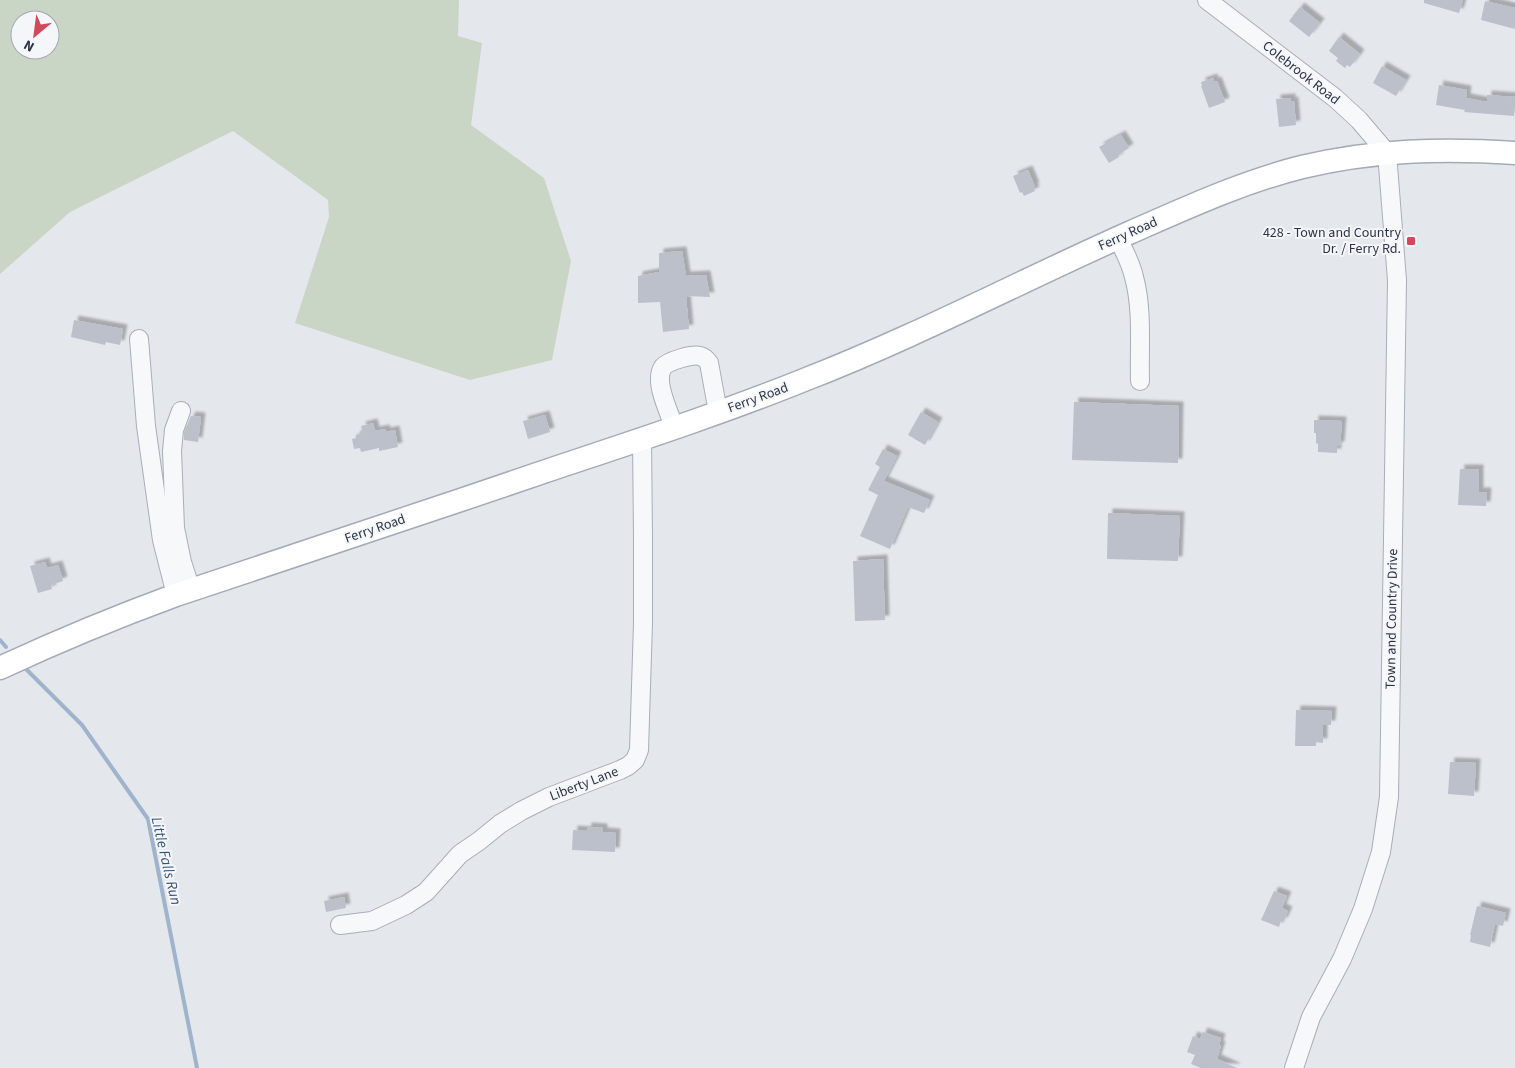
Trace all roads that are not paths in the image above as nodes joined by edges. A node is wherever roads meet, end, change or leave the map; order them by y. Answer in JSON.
{"nodes":[{"id":1,"x":1207,"y":0,"type":"edge"},
{"id":2,"x":1388,"y":153,"type":"junction"},
{"id":3,"x":1515,"y":153,"type":"edge"},
{"id":4,"x":1118,"y":238,"type":"junction"},
{"id":5,"x":139,"y":339,"type":"dead end"},
{"id":6,"x":1140,"y":381,"type":"dead end"},
{"id":7,"x":181,"y":411,"type":"dead end"},
{"id":8,"x":718,"y":412,"type":"junction"},
{"id":9,"x":674,"y":427,"type":"junction"},
{"id":10,"x":642,"y":439,"type":"junction"},
{"id":11,"x":184,"y":593,"type":"junction"},
{"id":12,"x":0,"y":668,"type":"edge"},
{"id":13,"x":340,"y":925,"type":"dead end"},
{"id":14,"x":1294,"y":1068,"type":"edge"}],
"edges":[{"from":1,"to":2,"type":"street","name":"Colebrook Road"},
{"from":2,"to":3,"type":"main road","name":"Ferry Road"},
{"from":2,"to":4,"type":"main road","name":"Ferry Road"},
{"from":2,"to":14,"type":"street","name":"Town and Country Drive"},
{"from":4,"to":6,"type":"street"},
{"from":4,"to":8,"type":"main road","name":"Ferry Road"},
{"from":5,"to":11,"type":"street"},
{"from":7,"to":11,"type":"street"},
{"from":8,"to":9,"type":"main road","name":"Ferry Road"},
{"from":8,"to":9,"type":"street"},
{"from":9,"to":10,"type":"main road","name":"Ferry Road"},
{"from":10,"to":11,"type":"main road","name":"Ferry Road"},
{"from":10,"to":13,"type":"street","name":"Liberty Lane"},
{"from":11,"to":12,"type":"main road","name":"Ferry Road"}]}
